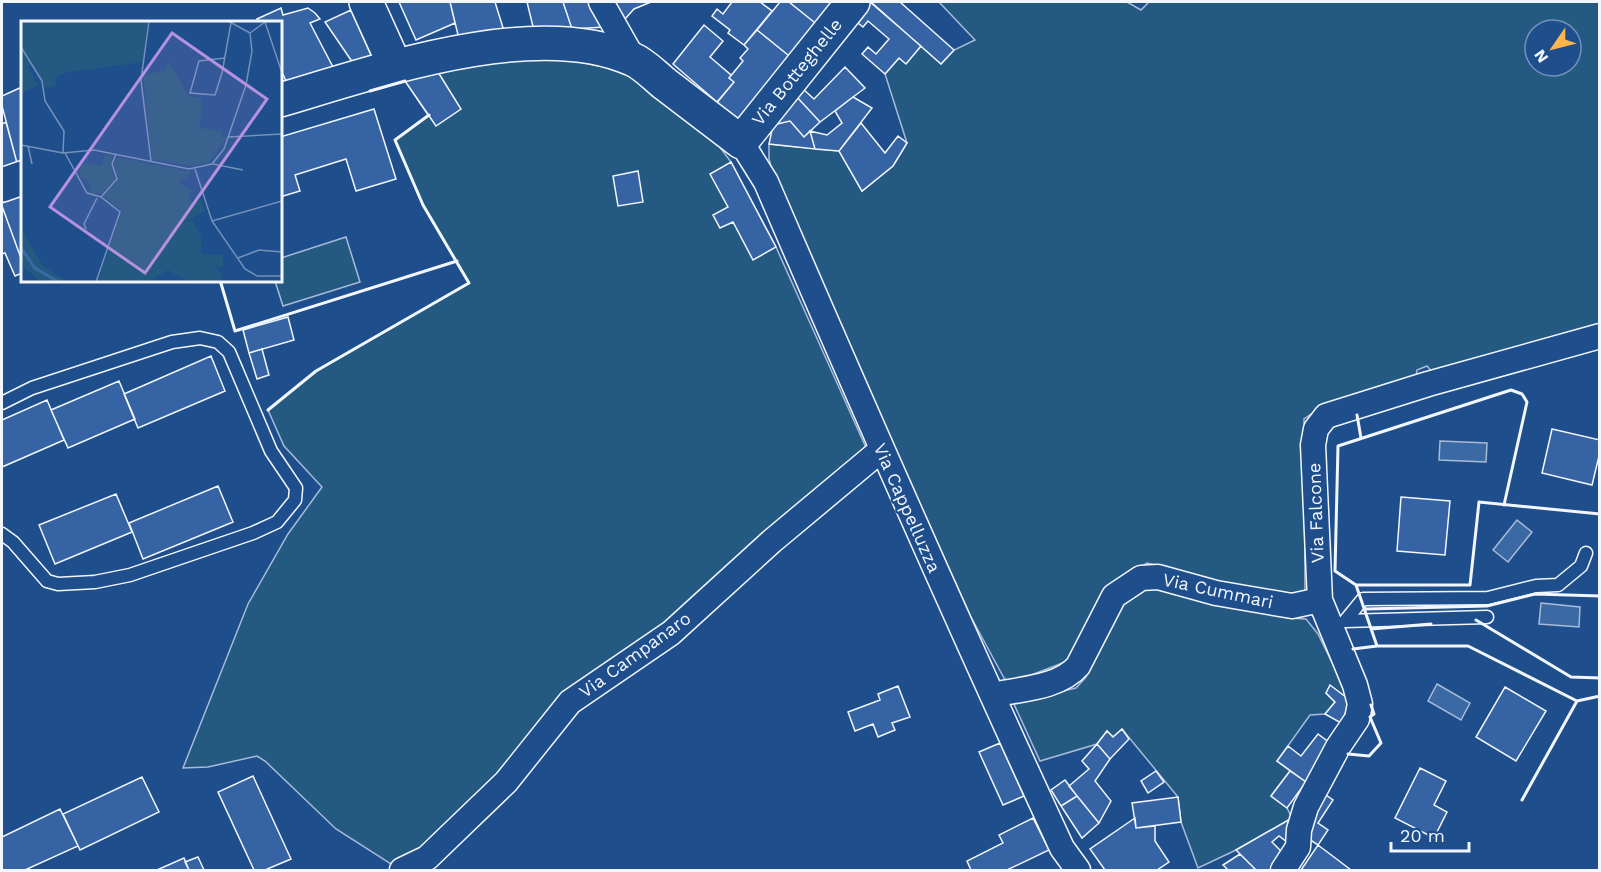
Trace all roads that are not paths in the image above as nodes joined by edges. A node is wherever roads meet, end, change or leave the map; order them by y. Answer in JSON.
{"nodes":[{"id":1,"x":366,"y":2,"type":"edge"},
{"id":2,"x":601,"y":2,"type":"edge"},
{"id":3,"x":853,"y":2,"type":"edge"},
{"id":4,"x":634,"y":60,"type":"junction"},
{"id":5,"x":395,"y":66,"type":"junction"},
{"id":6,"x":282,"y":99,"type":"edge"},
{"id":7,"x":741,"y":142,"type":"junction"},
{"id":8,"x":21,"y":178,"type":"edge"},
{"id":9,"x":2,"y":185,"type":"edge"},
{"id":10,"x":1599,"y":336,"type":"edge"},
{"id":11,"x":2,"y":403,"type":"edge"},
{"id":12,"x":881,"y":450,"type":"junction"},
{"id":13,"x":2,"y":534,"type":"edge"},
{"id":14,"x":1586,"y":553,"type":"dead end"},
{"id":15,"x":1320,"y":600,"type":"junction"},
{"id":16,"x":1487,"y":616,"type":"dead end"},
{"id":17,"x":992,"y":695,"type":"junction"},
{"id":18,"x":402,"y":870,"type":"edge"},
{"id":19,"x":1078,"y":870,"type":"edge"},
{"id":20,"x":1283,"y":870,"type":"edge"}],
"edges":[{"from":1,"to":5,"type":"street"},
{"from":2,"to":4,"type":"street"},
{"from":3,"to":7,"type":"street","name":"Via Botteghelle"},
{"from":4,"to":5,"type":"street"},
{"from":4,"to":7,"type":"street"},
{"from":5,"to":6,"type":"street"},
{"from":7,"to":12,"type":"street","name":"Via Cappelluzza"},
{"from":8,"to":9,"type":"street"},
{"from":10,"to":15,"type":"street","name":"Via Falcone"},
{"from":11,"to":13,"type":"lane"},
{"from":12,"to":17,"type":"street","name":"Via Cappelluzza"},
{"from":12,"to":18,"type":"street","name":"Via Campanaro"},
{"from":14,"to":16,"type":"lane"},
{"from":15,"to":17,"type":"street","name":"Via Cummari"},
{"from":15,"to":20,"type":"street","name":"Via Falcone"},
{"from":17,"to":19,"type":"street","name":"Via Cappelluzza"}]}
